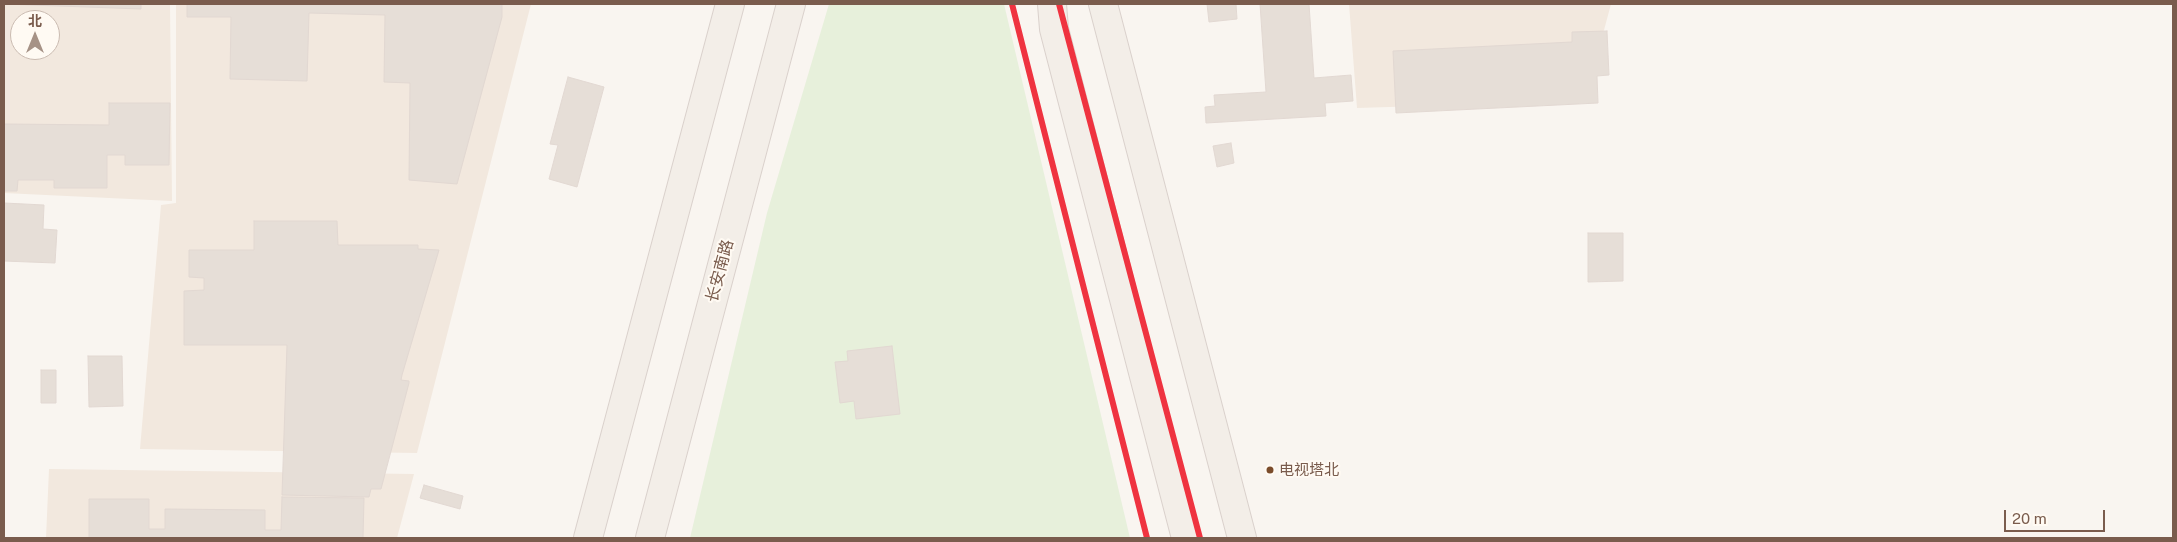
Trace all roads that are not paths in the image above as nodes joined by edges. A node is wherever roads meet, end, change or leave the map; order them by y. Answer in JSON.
{"nodes":[{"id":1,"x":730,"y":4,"type":"edge"},
{"id":2,"x":791,"y":4,"type":"edge"},
{"id":3,"x":1045,"y":4,"type":"edge"},
{"id":4,"x":1103,"y":4,"type":"edge"},
{"id":5,"x":1053,"y":17,"type":"edge"},
{"id":6,"x":588,"y":538,"type":"edge"},
{"id":7,"x":650,"y":538,"type":"edge"},
{"id":8,"x":1186,"y":538,"type":"edge"},
{"id":9,"x":1242,"y":538,"type":"edge"}],
"edges":[{"from":1,"to":6,"type":"main road"},
{"from":2,"to":7,"type":"main road","name":"长安南路"},
{"from":3,"to":5,"type":"main road"},
{"from":4,"to":9,"type":"main road"},
{"from":5,"to":8,"type":"main road"}]}
